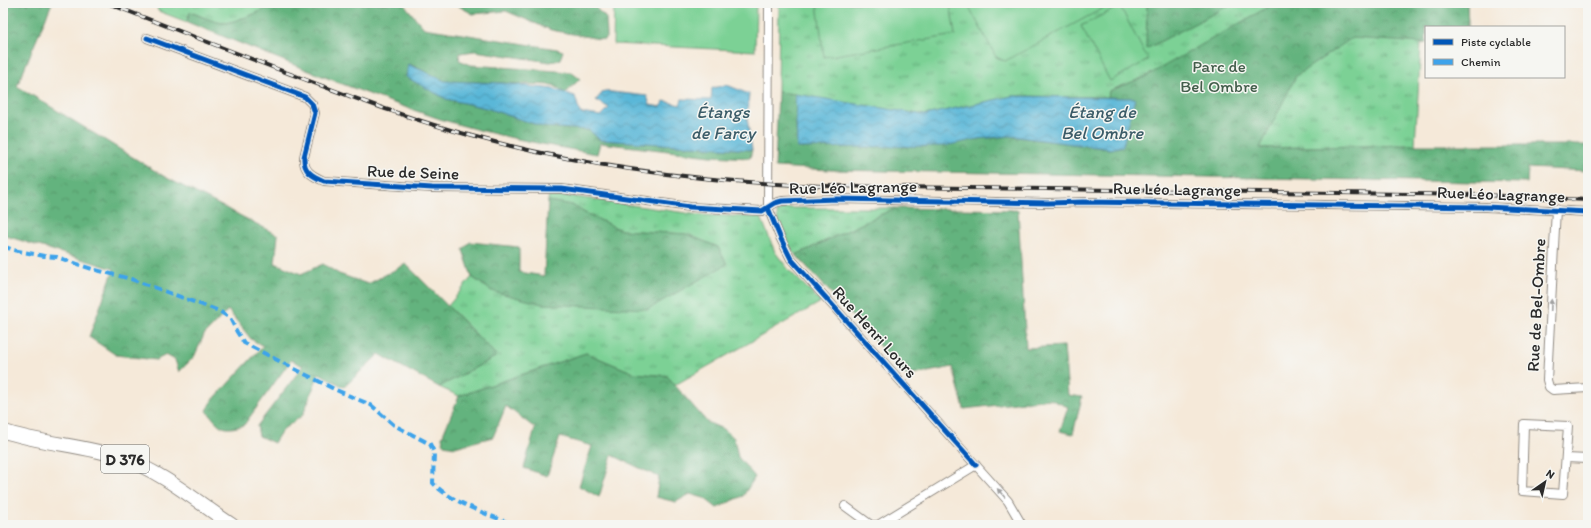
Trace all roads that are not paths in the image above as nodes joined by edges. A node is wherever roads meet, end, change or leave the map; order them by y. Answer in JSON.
{"nodes":[{"id":1,"x":769,"y":3,"type":"edge"},
{"id":2,"x":147,"y":38,"type":"dead end"},
{"id":3,"x":768,"y":208,"type":"junction"},
{"id":4,"x":1556,"y":209,"type":"junction"},
{"id":5,"x":1588,"y":212,"type":"edge"},
{"id":6,"x":1588,"y":388,"type":"edge"},
{"id":7,"x":3,"y":431,"type":"edge"},
{"id":8,"x":1566,"y":458,"type":"junction"},
{"id":9,"x":1588,"y":459,"type":"edge"},
{"id":10,"x":976,"y":465,"type":"junction"},
{"id":11,"x":845,"y":506,"type":"dead end"},
{"id":12,"x":232,"y":525,"type":"edge"},
{"id":13,"x":878,"y":525,"type":"edge"},
{"id":14,"x":1022,"y":525,"type":"edge"}],
"edges":[{"from":1,"to":3,"type":"street"},
{"from":2,"to":3,"type":"street","name":"Rue de Seine"},
{"from":3,"to":4,"type":"street","name":"Rue Léo Lagrange"},
{"from":3,"to":10,"type":"street","name":"Rue Henri Lours"},
{"from":4,"to":5,"type":"street","name":"Rue Léo Lagrange"},
{"from":6,"to":4,"type":"street","name":"Rue de Bel-Ombre","one_way":true},
{"from":7,"to":12,"type":"main road","number":"D 376"},
{"from":8,"to":8,"type":"street"},
{"from":8,"to":9,"type":"street"},
{"from":10,"to":13,"type":"street"},
{"from":14,"to":10,"type":"street","name":"Rue Henri Lours","one_way":true},
{"from":11,"to":13,"type":"street"}]}
